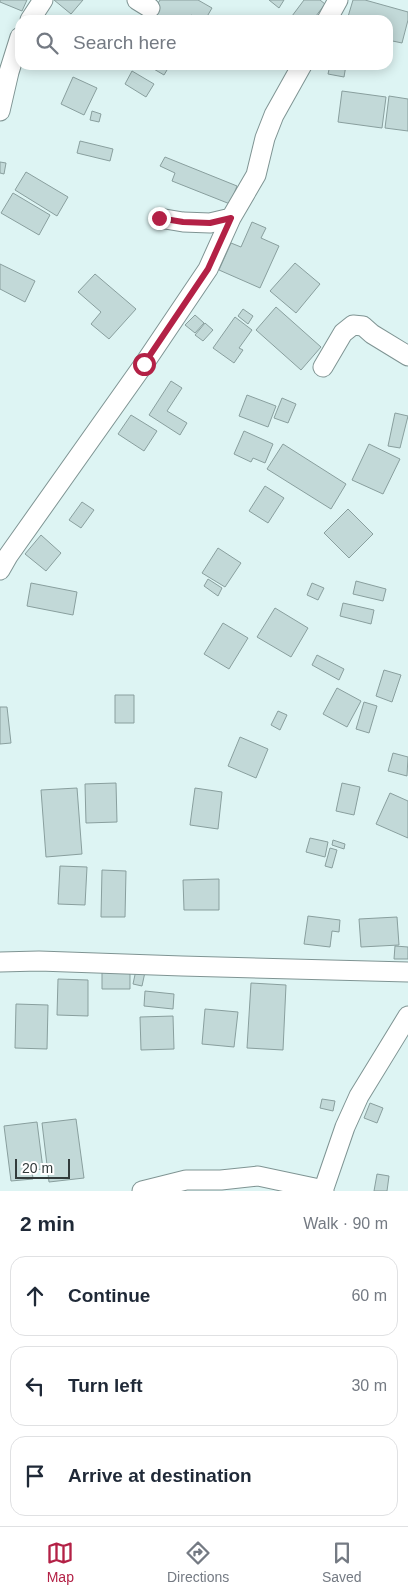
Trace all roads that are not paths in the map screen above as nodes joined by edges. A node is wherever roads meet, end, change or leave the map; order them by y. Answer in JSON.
{"nodes":[{"id":1,"x":43,"y":0,"type":"edge"},
{"id":2,"x":338,"y":0,"type":"edge"},
{"id":3,"x":33,"y":15,"type":"edge"},
{"id":4,"x":330,"y":15,"type":"edge"},
{"id":5,"x":15,"y":53,"type":"edge"},
{"id":6,"x":299,"y":70,"type":"edge"},
{"id":7,"x":0,"y":111,"type":"edge"},
{"id":8,"x":159,"y":218,"type":"dead end"},
{"id":9,"x":231,"y":218,"type":"junction"},
{"id":10,"x":408,"y":356,"type":"edge"},
{"id":11,"x":323,"y":367,"type":"dead end"},
{"id":12,"x":0,"y":570,"type":"edge"},
{"id":13,"x":0,"y":962,"type":"edge"},
{"id":14,"x":408,"y":972,"type":"edge"},
{"id":15,"x":408,"y":1016,"type":"edge"},
{"id":16,"x":142,"y":1191,"type":"edge"},
{"id":17,"x":323,"y":1191,"type":"edge"}],
"edges":[{"from":1,"to":3,"type":"street"},
{"from":2,"to":4,"type":"street"},
{"from":5,"to":7,"type":"street"},
{"from":6,"to":9,"type":"street"},
{"from":8,"to":9,"type":"street"},
{"from":9,"to":12,"type":"street"},
{"from":10,"to":11,"type":"street"},
{"from":13,"to":14,"type":"street"},
{"from":15,"to":17,"type":"street"},
{"from":16,"to":17,"type":"street"}]}
